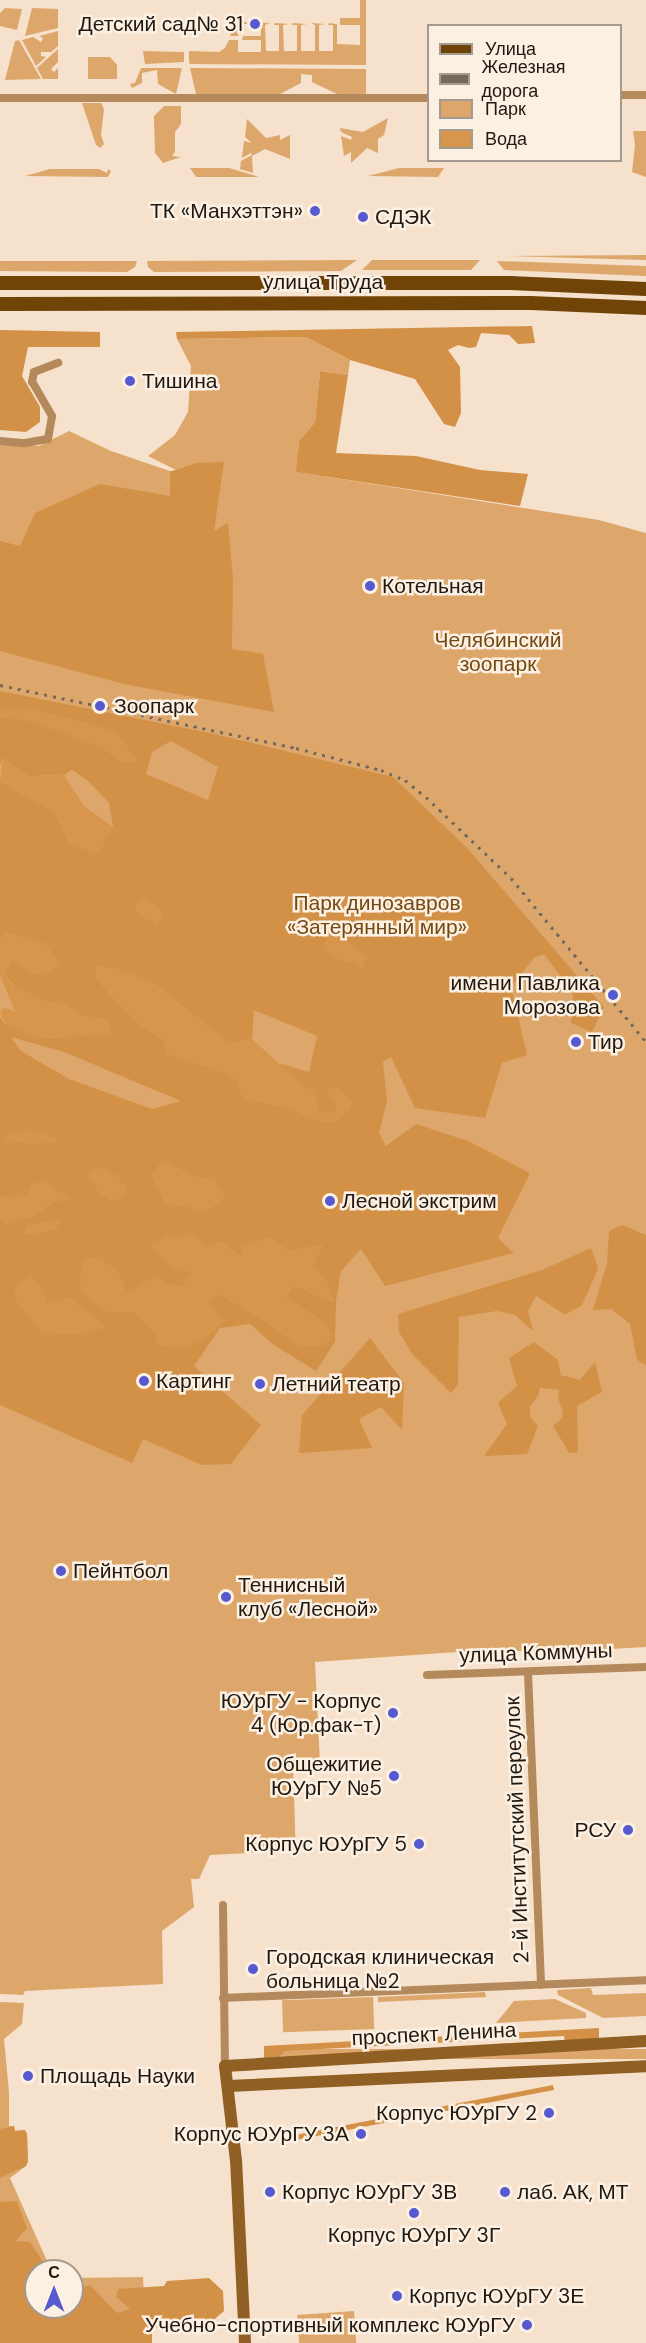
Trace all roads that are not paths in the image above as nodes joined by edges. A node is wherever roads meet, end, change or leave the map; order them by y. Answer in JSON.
{"nodes":[{"id":1,"x":622,"y":95,"type":"edge"},
{"id":2,"x":646,"y":95,"type":"edge"},
{"id":3,"x":0,"y":98,"type":"edge"},
{"id":4,"x":427,"y":98,"type":"edge"},
{"id":5,"x":0,"y":283,"type":"edge"},
{"id":6,"x":646,"y":288,"type":"edge"},
{"id":7,"x":2,"y":304,"type":"edge"},
{"id":8,"x":646,"y":308,"type":"edge"},
{"id":9,"x":58,"y":363,"type":"dead end"},
{"id":10,"x":0,"y":441,"type":"edge"},
{"id":11,"x":646,"y":1667,"type":"edge"},
{"id":12,"x":528,"y":1673,"type":"junction"},
{"id":13,"x":427,"y":1675,"type":"dead end"},
{"id":14,"x":223,"y":1905,"type":"dead end"},
{"id":15,"x":646,"y":1980,"type":"edge"},
{"id":16,"x":541,"y":1985,"type":"junction"},
{"id":17,"x":223,"y":1998,"type":"junction"},
{"id":18,"x":646,"y":2041,"type":"edge"},
{"id":19,"x":285,"y":2062,"type":"junction"},
{"id":20,"x":225,"y":2066,"type":"junction"},
{"id":21,"x":646,"y":2066,"type":"edge"},
{"id":22,"x":286,"y":2083,"type":"junction"},
{"id":23,"x":229,"y":2086,"type":"junction"},
{"id":24,"x":245,"y":2343,"type":"edge"}],
"edges":[{"from":1,"to":2,"type":"street"},
{"from":3,"to":4,"type":"street"},
{"from":5,"to":6,"type":"main road","name":"улица Труда"},
{"from":7,"to":8,"type":"main road","name":"улица Труда"},
{"from":9,"to":10,"type":"street"},
{"from":11,"to":12,"type":"street","name":"улица Коммуны"},
{"from":12,"to":13,"type":"street","name":"улица Коммуны"},
{"from":12,"to":16,"type":"street","name":"2-й Институтский переулок"},
{"from":14,"to":17,"type":"street"},
{"from":15,"to":16,"type":"street"},
{"from":16,"to":17,"type":"street"},
{"from":17,"to":20,"type":"street"},
{"from":18,"to":19,"type":"main road","name":"проспект Ленина"},
{"from":19,"to":20,"type":"main road","name":"проспект Ленина"},
{"from":19,"to":22,"type":"main road"},
{"from":20,"to":23,"type":"main road"},
{"from":21,"to":22,"type":"main road","name":"проспект Ленина"},
{"from":22,"to":23,"type":"main road","name":"проспект Ленина"},
{"from":23,"to":24,"type":"main road"}]}
